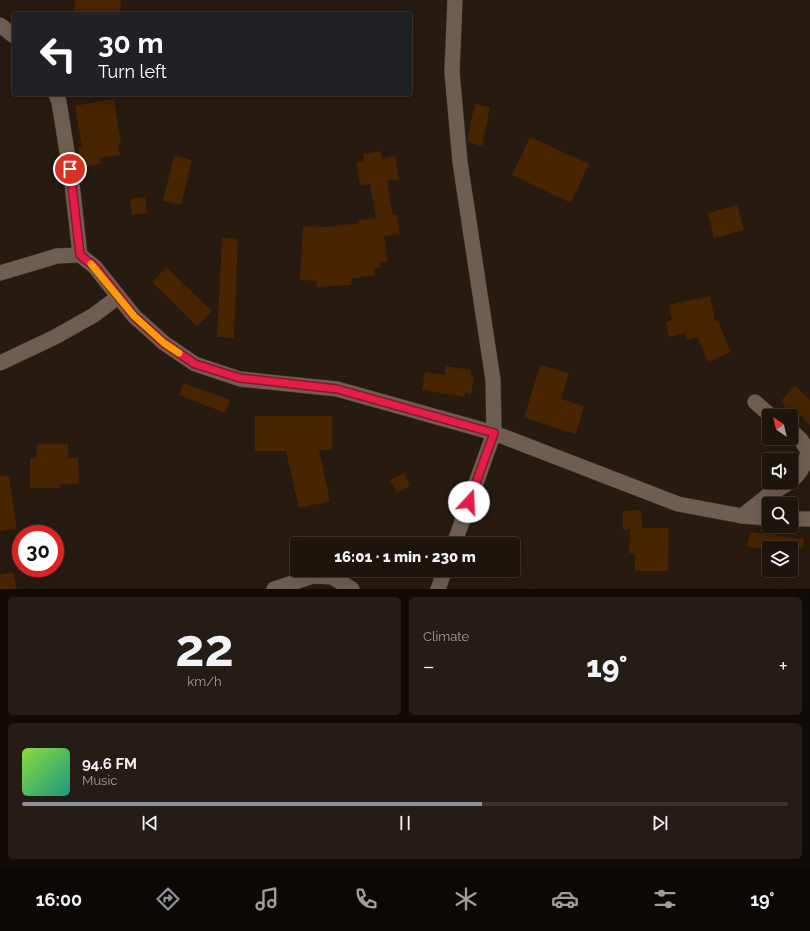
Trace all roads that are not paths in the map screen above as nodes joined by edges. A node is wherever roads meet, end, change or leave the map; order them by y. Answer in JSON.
{"nodes":[{"id":1,"x":455,"y":0,"type":"edge"},
{"id":2,"x":0,"y":25,"type":"edge"},
{"id":3,"x":12,"y":34,"type":"edge"},
{"id":4,"x":57,"y":96,"type":"edge"},
{"id":5,"x":80,"y":255,"type":"junction"},
{"id":6,"x":0,"y":273,"type":"edge"},
{"id":7,"x":118,"y":297,"type":"junction"},
{"id":8,"x":0,"y":363,"type":"edge"},
{"id":9,"x":755,"y":402,"type":"dead end"},
{"id":10,"x":763,"y":409,"type":"edge"},
{"id":11,"x":494,"y":433,"type":"junction"},
{"id":12,"x":798,"y":437,"type":"edge"},
{"id":13,"x":798,"y":475,"type":"edge"},
{"id":14,"x":778,"y":489,"type":"edge"},
{"id":15,"x":742,"y":516,"type":"junction"},
{"id":16,"x":762,"y":517,"type":"edge"},
{"id":17,"x":798,"y":518,"type":"edge"},
{"id":18,"x":810,"y":519,"type":"edge"},
{"id":19,"x":457,"y":537,"type":"edge"},
{"id":20,"x":442,"y":577,"type":"edge"},
{"id":21,"x":274,"y":589,"type":"edge"},
{"id":22,"x":352,"y":589,"type":"edge"},
{"id":23,"x":438,"y":589,"type":"edge"}],
"edges":[{"from":1,"to":11,"type":"street"},
{"from":2,"to":3,"type":"street"},
{"from":4,"to":5,"type":"street"},
{"from":5,"to":6,"type":"street"},
{"from":5,"to":7,"type":"street"},
{"from":7,"to":8,"type":"street"},
{"from":7,"to":11,"type":"street"},
{"from":9,"to":10,"type":"street"},
{"from":11,"to":15,"type":"street"},
{"from":11,"to":19,"type":"street"},
{"from":12,"to":13,"type":"street"},
{"from":14,"to":15,"type":"street"},
{"from":15,"to":16,"type":"street"},
{"from":17,"to":18,"type":"street"},
{"from":20,"to":23,"type":"street"},
{"from":21,"to":22,"type":"street"}]}
